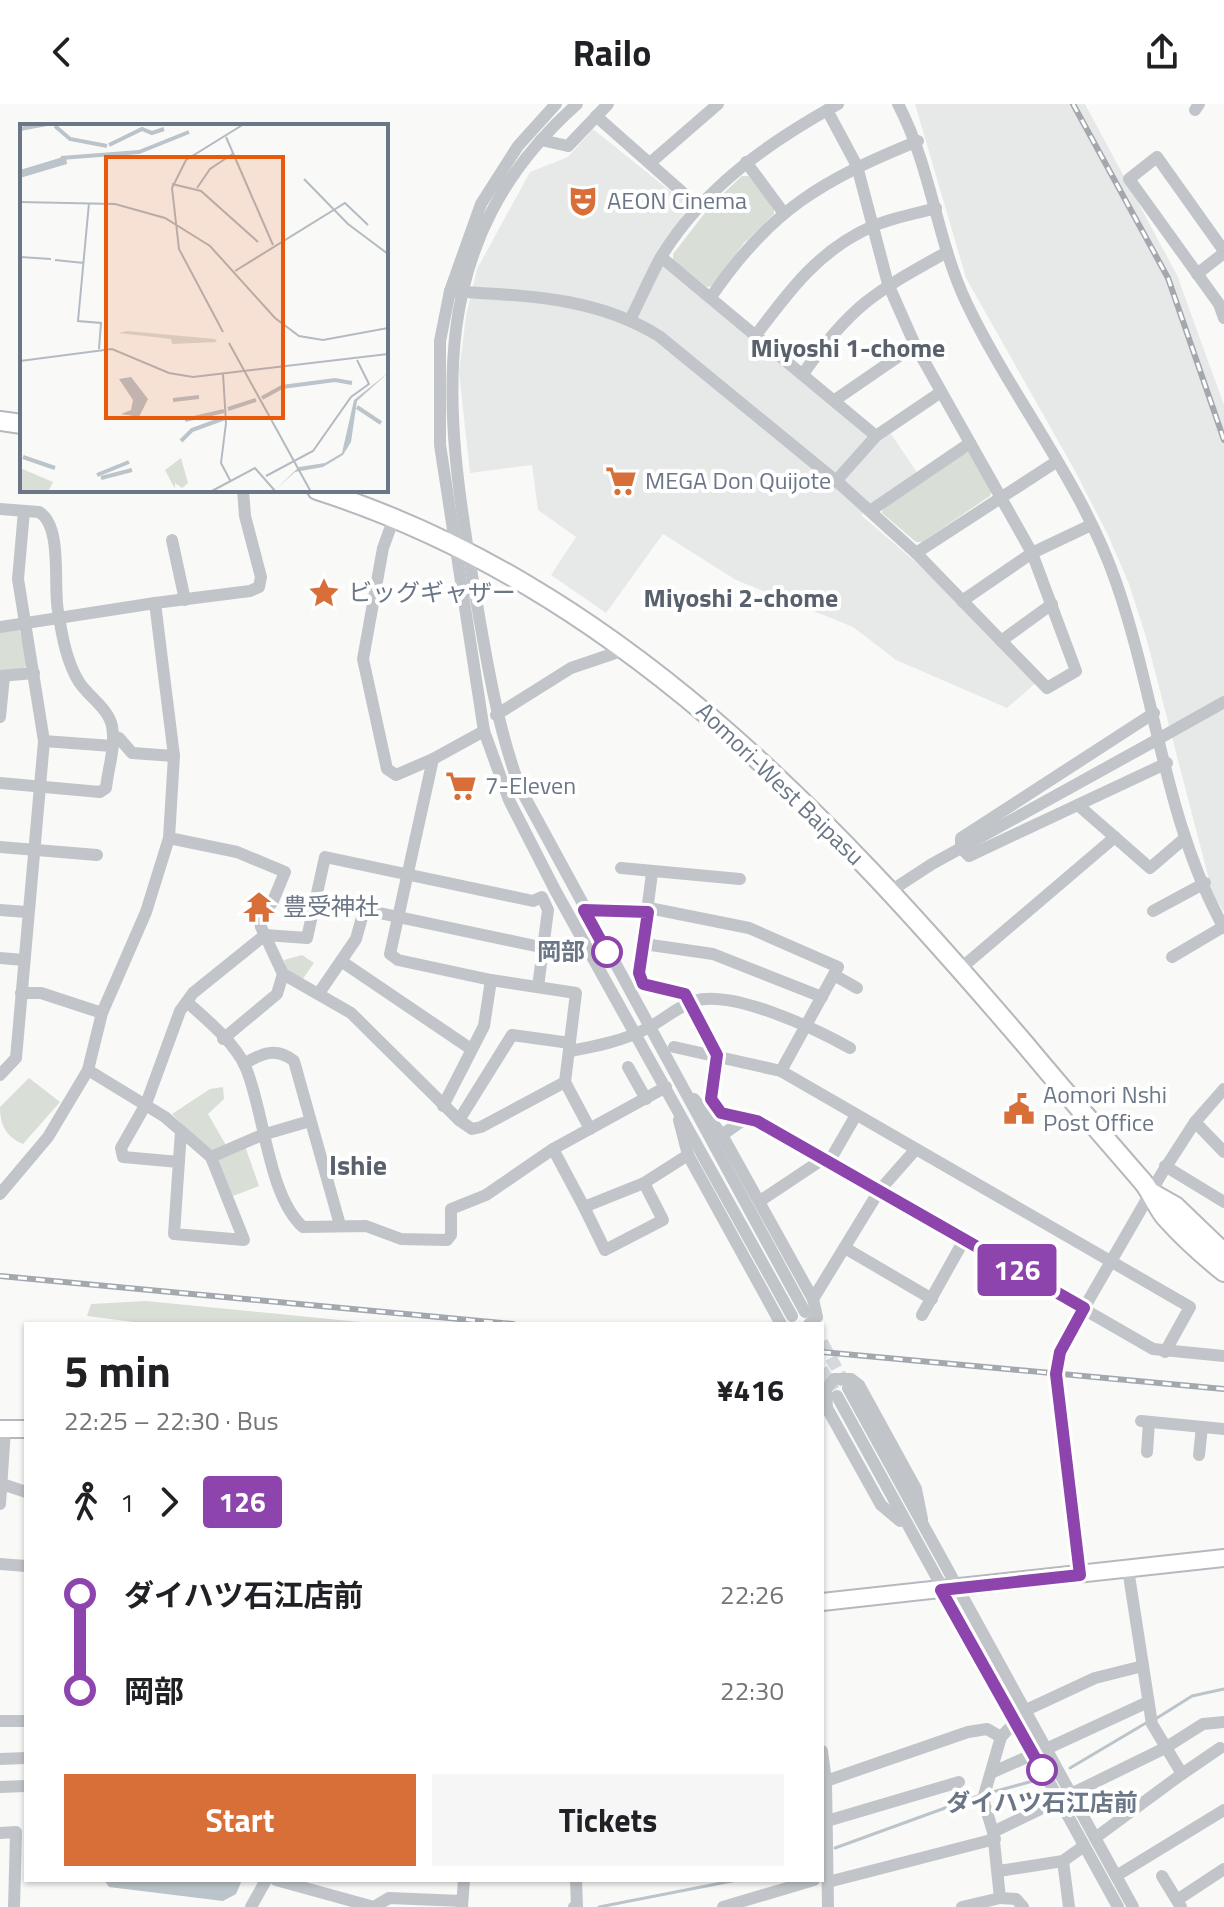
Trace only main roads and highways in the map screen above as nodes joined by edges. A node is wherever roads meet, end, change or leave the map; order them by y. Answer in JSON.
{"nodes":[{"id":1,"x":0,"y":421,"type":"edge"},
{"id":2,"x":20,"y":424,"type":"edge"},
{"id":3,"x":322,"y":492,"type":"edge"},
{"id":4,"x":1152,"y":1193,"type":"junction"},
{"id":5,"x":1224,"y":1253,"type":"edge"},
{"id":6,"x":1224,"y":1272,"type":"edge"},
{"id":7,"x":3,"y":1429,"type":"edge"},
{"id":8,"x":24,"y":1429,"type":"edge"},
{"id":9,"x":1224,"y":1558,"type":"edge"},
{"id":10,"x":824,"y":1602,"type":"edge"}],
"edges":[{"from":1,"to":2,"type":"highway"},
{"from":3,"to":4,"type":"highway","name":"Aomori-West Baipasu"},
{"from":4,"to":5,"type":"highway","name":"Aomori-West Baipasu"},
{"from":4,"to":6,"type":"highway","name":"Aomori-West Baipasu"},
{"from":7,"to":8,"type":"main road"},
{"from":9,"to":10,"type":"main road"}]}
